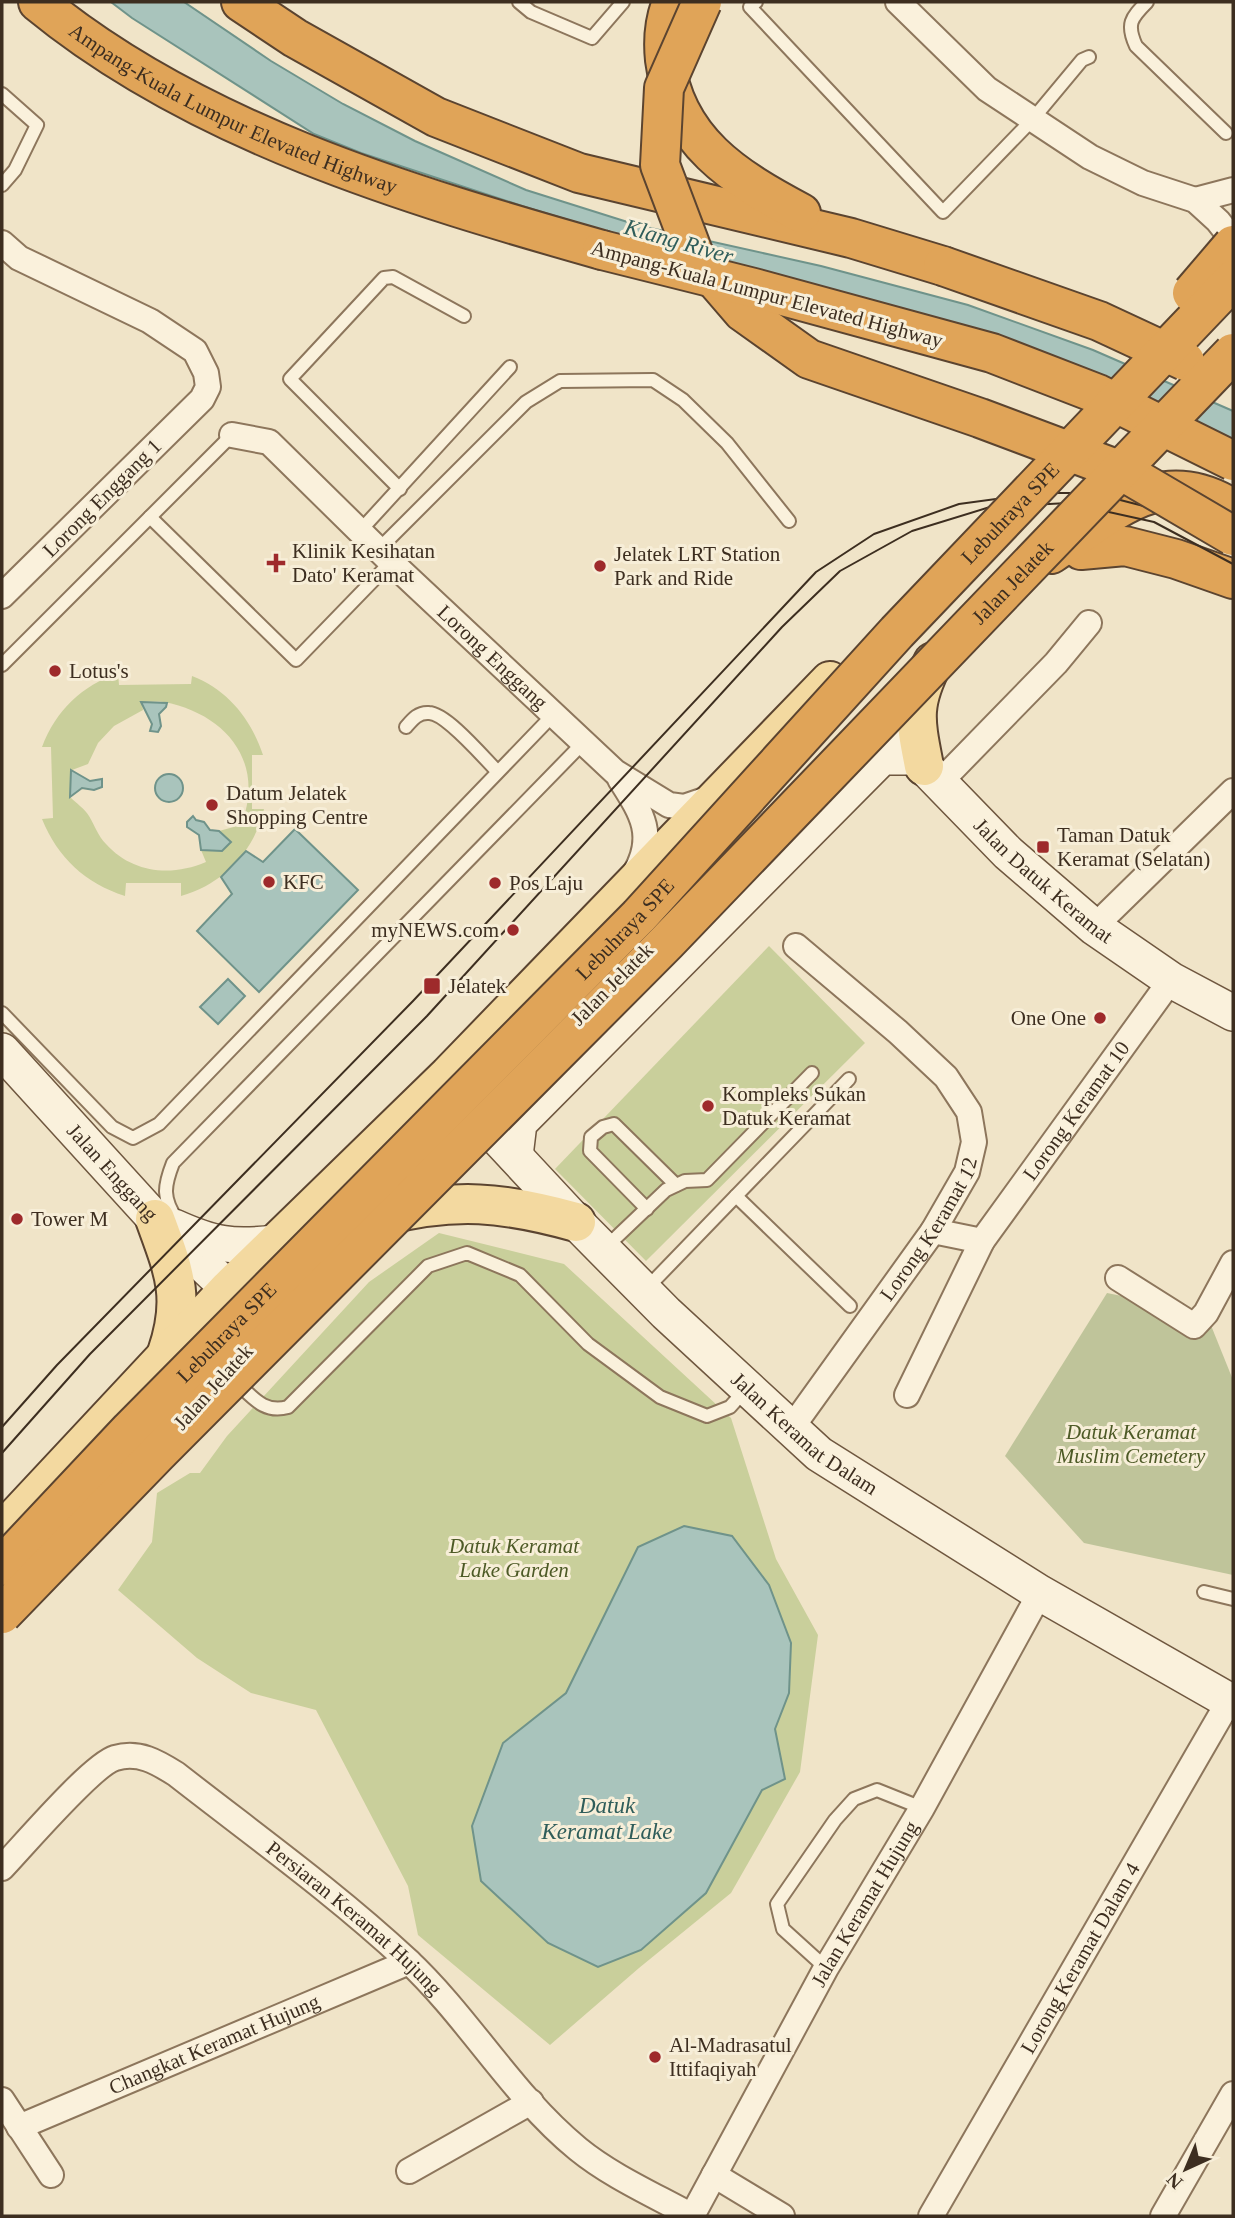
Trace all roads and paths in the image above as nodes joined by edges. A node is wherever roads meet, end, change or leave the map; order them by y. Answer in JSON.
{"nodes":[{"id":1,"x":38,"y":2,"type":"edge"},
{"id":2,"x":241,"y":2,"type":"edge"},
{"id":3,"x":519,"y":2,"type":"edge"},
{"id":4,"x":623,"y":2,"type":"edge"},
{"id":5,"x":672,"y":2,"type":"edge"},
{"id":6,"x":702,"y":2,"type":"edge"},
{"id":7,"x":755,"y":2,"type":"edge"},
{"id":8,"x":1147,"y":2,"type":"edge"},
{"id":9,"x":902,"y":3,"type":"edge"},
{"id":10,"x":1089,"y":57,"type":"dead end"},
{"id":11,"x":2,"y":94,"type":"edge"},
{"id":12,"x":1032,"y":120,"type":"junction"},
{"id":13,"x":1231,"y":133,"type":"edge"},
{"id":14,"x":2,"y":185,"type":"edge"},
{"id":15,"x":1233,"y":190,"type":"edge"},
{"id":16,"x":1195,"y":200,"type":"junction"},
{"id":17,"x":851,"y":238,"type":"junction"},
{"id":18,"x":1233,"y":240,"type":"edge"},
{"id":19,"x":1233,"y":245,"type":"edge"},
{"id":20,"x":7,"y":259,"type":"edge"},
{"id":21,"x":1232,"y":284,"type":"edge"},
{"id":22,"x":464,"y":316,"type":"dead end"},
{"id":23,"x":1233,"y":353,"type":"edge"},
{"id":24,"x":1233,"y":360,"type":"edge"},
{"id":25,"x":510,"y":367,"type":"dead end"},
{"id":26,"x":1233,"y":383,"type":"edge"},
{"id":27,"x":232,"y":435,"type":"joint"},
{"id":28,"x":1233,"y":461,"type":"edge"},
{"id":29,"x":400,"y":489,"type":"junction"},
{"id":30,"x":1230,"y":516,"type":"edge"},
{"id":31,"x":150,"y":517,"type":"junction"},
{"id":32,"x":789,"y":521,"type":"dead end"},
{"id":33,"x":359,"y":532,"type":"junction"},
{"id":34,"x":384,"y":556,"type":"junction"},
{"id":35,"x":1039,"y":562,"type":"junction"},
{"id":36,"x":1233,"y":579,"type":"edge"},
{"id":37,"x":2,"y":596,"type":"edge"},
{"id":38,"x":1089,"y":623,"type":"dead end"},
{"id":39,"x":897,"y":632,"type":"junction"},
{"id":40,"x":934,"y":660,"type":"junction"},
{"id":41,"x":2,"y":665,"type":"edge"},
{"id":42,"x":553,"y":715,"type":"junction"},
{"id":43,"x":876,"y":720,"type":"junction"},
{"id":44,"x":788,"y":723,"type":"junction"},
{"id":45,"x":406,"y":727,"type":"dead end"},
{"id":46,"x":583,"y":743,"type":"junction"},
{"id":47,"x":926,"y":768,"type":"junction"},
{"id":48,"x":497,"y":771,"type":"junction"},
{"id":49,"x":615,"y":772,"type":"junction"},
{"id":50,"x":1233,"y":791,"type":"edge"},
{"id":51,"x":723,"y":792,"type":"junction"},
{"id":52,"x":620,"y":898,"type":"junction"},
{"id":53,"x":1094,"y":927,"type":"junction"},
{"id":54,"x":667,"y":942,"type":"junction"},
{"id":55,"x":796,"y":946,"type":"dead end"},
{"id":56,"x":1171,"y":980,"type":"junction"},
{"id":57,"x":2,"y":1013,"type":"edge"},
{"id":58,"x":1233,"y":1013,"type":"edge"},
{"id":59,"x":2,"y":1051,"type":"edge"},
{"id":60,"x":812,"y":1073,"type":"dead end"},
{"id":61,"x":849,"y":1079,"type":"dead end"},
{"id":62,"x":443,"y":1080,"type":"junction"},
{"id":63,"x":479,"y":1118,"type":"junction"},
{"id":64,"x":515,"y":1156,"type":"junction"},
{"id":65,"x":676,"y":1185,"type":"junction"},
{"id":66,"x":736,"y":1196,"type":"junction"},
{"id":67,"x":647,"y":1209,"type":"junction"},
{"id":68,"x":371,"y":1219,"type":"junction"},
{"id":69,"x":576,"y":1222,"type":"junction"},
{"id":70,"x":171,"y":1226,"type":"junction"},
{"id":71,"x":933,"y":1231,"type":"junction"},
{"id":72,"x":982,"y":1241,"type":"junction"},
{"id":73,"x":275,"y":1243,"type":"junction"},
{"id":74,"x":604,"y":1249,"type":"junction"},
{"id":75,"x":1233,"y":1263,"type":"edge"},
{"id":76,"x":1118,"y":1278,"type":"dead end"},
{"id":77,"x":229,"y":1289,"type":"junction"},
{"id":78,"x":644,"y":1291,"type":"junction"},
{"id":79,"x":301,"y":1293,"type":"junction"},
{"id":80,"x":850,"y":1306,"type":"dead end"},
{"id":81,"x":166,"y":1355,"type":"junction"},
{"id":82,"x":225,"y":1373,"type":"junction"},
{"id":83,"x":746,"y":1389,"type":"junction"},
{"id":84,"x":907,"y":1395,"type":"dead end"},
{"id":85,"x":790,"y":1430,"type":"junction"},
{"id":86,"x":2,"y":1532,"type":"edge"},
{"id":87,"x":2,"y":1566,"type":"edge"},
{"id":88,"x":1204,"y":1591,"type":"dead end"},
{"id":89,"x":1040,"y":1593,"type":"junction"},
{"id":90,"x":1233,"y":1598,"type":"edge"},
{"id":91,"x":2,"y":1616,"type":"edge"},
{"id":92,"x":1231,"y":1702,"type":"edge"},
{"id":93,"x":922,"y":1808,"type":"junction"},
{"id":94,"x":2,"y":1868,"type":"edge"},
{"id":95,"x":409,"y":1962,"type":"junction"},
{"id":96,"x":826,"y":1968,"type":"junction"},
{"id":97,"x":1233,"y":2094,"type":"edge"},
{"id":98,"x":2,"y":2100,"type":"edge"},
{"id":99,"x":531,"y":2102,"type":"junction"},
{"id":100,"x":19,"y":2127,"type":"junction"},
{"id":101,"x":409,"y":2171,"type":"dead end"},
{"id":102,"x":51,"y":2175,"type":"dead end"},
{"id":103,"x":714,"y":2175,"type":"junction"},
{"id":104,"x":692,"y":2216,"type":"edge"},
{"id":105,"x":782,"y":2216,"type":"edge"},
{"id":106,"x":931,"y":2216,"type":"edge"},
{"id":107,"x":1163,"y":2216,"type":"edge"}],
"edges":[{"from":1,"to":28,"type":"highway","name":"Ampang-Kuala Lumpur Elevated Highway","bridge":true},
{"from":2,"to":17,"type":"highway"},
{"from":3,"to":4,"type":"lane"},
{"from":5,"to":17,"type":"highway","bridge":true},
{"from":6,"to":30,"type":"highway","bridge":true},
{"from":7,"to":12,"type":"lane"},
{"from":8,"to":13,"type":"lane"},
{"from":9,"to":12,"type":"street"},
{"from":10,"to":12,"type":"lane"},
{"from":11,"to":14,"type":"lane"},
{"from":12,"to":16,"type":"street"},
{"from":15,"to":16,"type":"street"},
{"from":16,"to":18,"type":"street"},
{"from":17,"to":26,"type":"highway","bridge":true},
{"from":19,"to":39,"type":"highway","bridge":true},
{"from":20,"to":37,"type":"street","name":"Lorong Enggang 1"},
{"from":21,"to":39,"type":"highway","name":"Lebuhraya SPE","bridge":true},
{"from":21,"to":44,"type":"main road","bridge":true},
{"from":22,"to":29,"type":"lane"},
{"from":23,"to":54,"type":"highway","name":"Lebuhraya SPE","bridge":true},
{"from":24,"to":35,"type":"main road","name":"Jalan Jelatek","bridge":true},
{"from":25,"to":29,"type":"lane"},
{"from":27,"to":31,"type":"lane","name":"Lorong Enggang"},
{"from":27,"to":33,"type":"street","name":"Lorong Enggang"},
{"from":29,"to":33,"type":"lane"},
{"from":30,"to":35,"type":"highway"},
{"from":31,"to":34,"type":"lane"},
{"from":31,"to":41,"type":"lane","name":"Lorong Enggang"},
{"from":32,"to":34,"type":"lane"},
{"from":33,"to":34,"type":"street","name":"Lorong Enggang"},
{"from":34,"to":42,"type":"street","name":"Lorong Enggang"},
{"from":35,"to":40,"type":"main road","name":"Jalan Jelatek"},
{"from":36,"to":54,"type":"highway","bridge":true},
{"from":38,"to":47,"type":"street"},
{"from":39,"to":87,"type":"highway","name":"Lebuhraya SPE","bridge":true},
{"from":40,"to":43,"type":"main road","name":"Jalan Jelatek"},
{"from":40,"to":47,"type":"main road"},
{"from":42,"to":46,"type":"street","name":"Lorong Enggang"},
{"from":42,"to":48,"type":"lane"},
{"from":43,"to":44,"type":"main road"},
{"from":43,"to":47,"type":"street","name":"Jalan Datuk Keramat"},
{"from":43,"to":63,"type":"main road","name":"Jalan Jelatek"},
{"from":44,"to":51,"type":"main road"},
{"from":45,"to":48,"type":"lane"},
{"from":46,"to":49,"type":"street","name":"Lorong Enggang"},
{"from":46,"to":70,"type":"lane"},
{"from":47,"to":53,"type":"street","name":"Jalan Datuk Keramat"},
{"from":47,"to":64,"type":"street"},
{"from":48,"to":57,"type":"lane"},
{"from":49,"to":51,"type":"street","name":"Lorong Enggang"},
{"from":49,"to":52,"type":"street","name":"Lorong Enggang"},
{"from":50,"to":53,"type":"street"},
{"from":51,"to":52,"type":"main road"},
{"from":52,"to":62,"type":"main road"},
{"from":53,"to":56,"type":"street","name":"Jalan Datuk Keramat"},
{"from":54,"to":91,"type":"highway","name":"Lebuhraya SPE","bridge":true},
{"from":55,"to":71,"type":"street","name":"Lorong Keramat 12"},
{"from":56,"to":58,"type":"street","name":"Jalan Datuk Keramat"},
{"from":56,"to":72,"type":"street","name":"Lorong Keramat 10"},
{"from":59,"to":70,"type":"street","name":"Jalan Enggang"},
{"from":60,"to":65,"type":"lane"},
{"from":61,"to":66,"type":"lane"},
{"from":62,"to":63,"type":"street","name":"Jalan Keramat Dalam"},
{"from":62,"to":73,"type":"main road"},
{"from":63,"to":64,"type":"street","name":"Jalan Keramat Dalam"},
{"from":63,"to":68,"type":"main road","name":"Jalan Jelatek"},
{"from":64,"to":69,"type":"street","name":"Jalan Keramat Dalam"},
{"from":65,"to":67,"type":"lane"},
{"from":65,"to":67,"type":"lane"},
{"from":66,"to":78,"type":"lane"},
{"from":66,"to":80,"type":"lane"},
{"from":67,"to":74,"type":"lane"},
{"from":68,"to":69,"type":"main road"},
{"from":68,"to":79,"type":"main road","name":"Jalan Jelatek"},
{"from":69,"to":74,"type":"street","name":"Jalan Keramat Dalam"},
{"from":70,"to":73,"type":"street"},
{"from":70,"to":77,"type":"street","name":"Jalan Enggang"},
{"from":70,"to":81,"type":"main road"},
{"from":71,"to":72,"type":"street"},
{"from":71,"to":85,"type":"street","name":"Lorong Keramat 12"},
{"from":72,"to":84,"type":"street","name":"Lorong Keramat 10"},
{"from":73,"to":77,"type":"main road"},
{"from":74,"to":78,"type":"street","name":"Jalan Keramat Dalam"},
{"from":75,"to":76,"type":"street"},
{"from":77,"to":79,"type":"main road"},
{"from":77,"to":81,"type":"main road"},
{"from":78,"to":83,"type":"street","name":"Jalan Keramat Dalam"},
{"from":79,"to":82,"type":"main road","name":"Jalan Jelatek"},
{"from":81,"to":86,"type":"main road"},
{"from":82,"to":83,"type":"lane"},
{"from":82,"to":91,"type":"main road","name":"Jalan Jelatek"},
{"from":83,"to":85,"type":"street","name":"Jalan Keramat Dalam"},
{"from":85,"to":89,"type":"street","name":"Jalan Keramat Dalam"},
{"from":88,"to":90,"type":"lane"},
{"from":89,"to":92,"type":"street","name":"Jalan Keramat Dalam"},
{"from":89,"to":93,"type":"street","name":"Jalan Keramat Hujung"},
{"from":92,"to":106,"type":"street","name":"Lorong Keramat Dalam 4"},
{"from":93,"to":96,"type":"street","name":"Jalan Keramat Hujung"},
{"from":93,"to":96,"type":"lane"},
{"from":94,"to":95,"type":"street","name":"Persiaran Keramat Hujung"},
{"from":95,"to":99,"type":"street","name":"Persiaran Keramat Hujung"},
{"from":95,"to":100,"type":"street","name":"Changkat Keramat Hujung"},
{"from":96,"to":103,"type":"street","name":"Jalan Keramat Hujung"},
{"from":97,"to":107,"type":"street"},
{"from":98,"to":100,"type":"street"},
{"from":99,"to":101,"type":"street"},
{"from":99,"to":104,"type":"street","name":"Persiaran Keramat Hujung"},
{"from":100,"to":102,"type":"street"},
{"from":103,"to":104,"type":"street","name":"Jalan Keramat Hujung"},
{"from":103,"to":105,"type":"street"}]}
